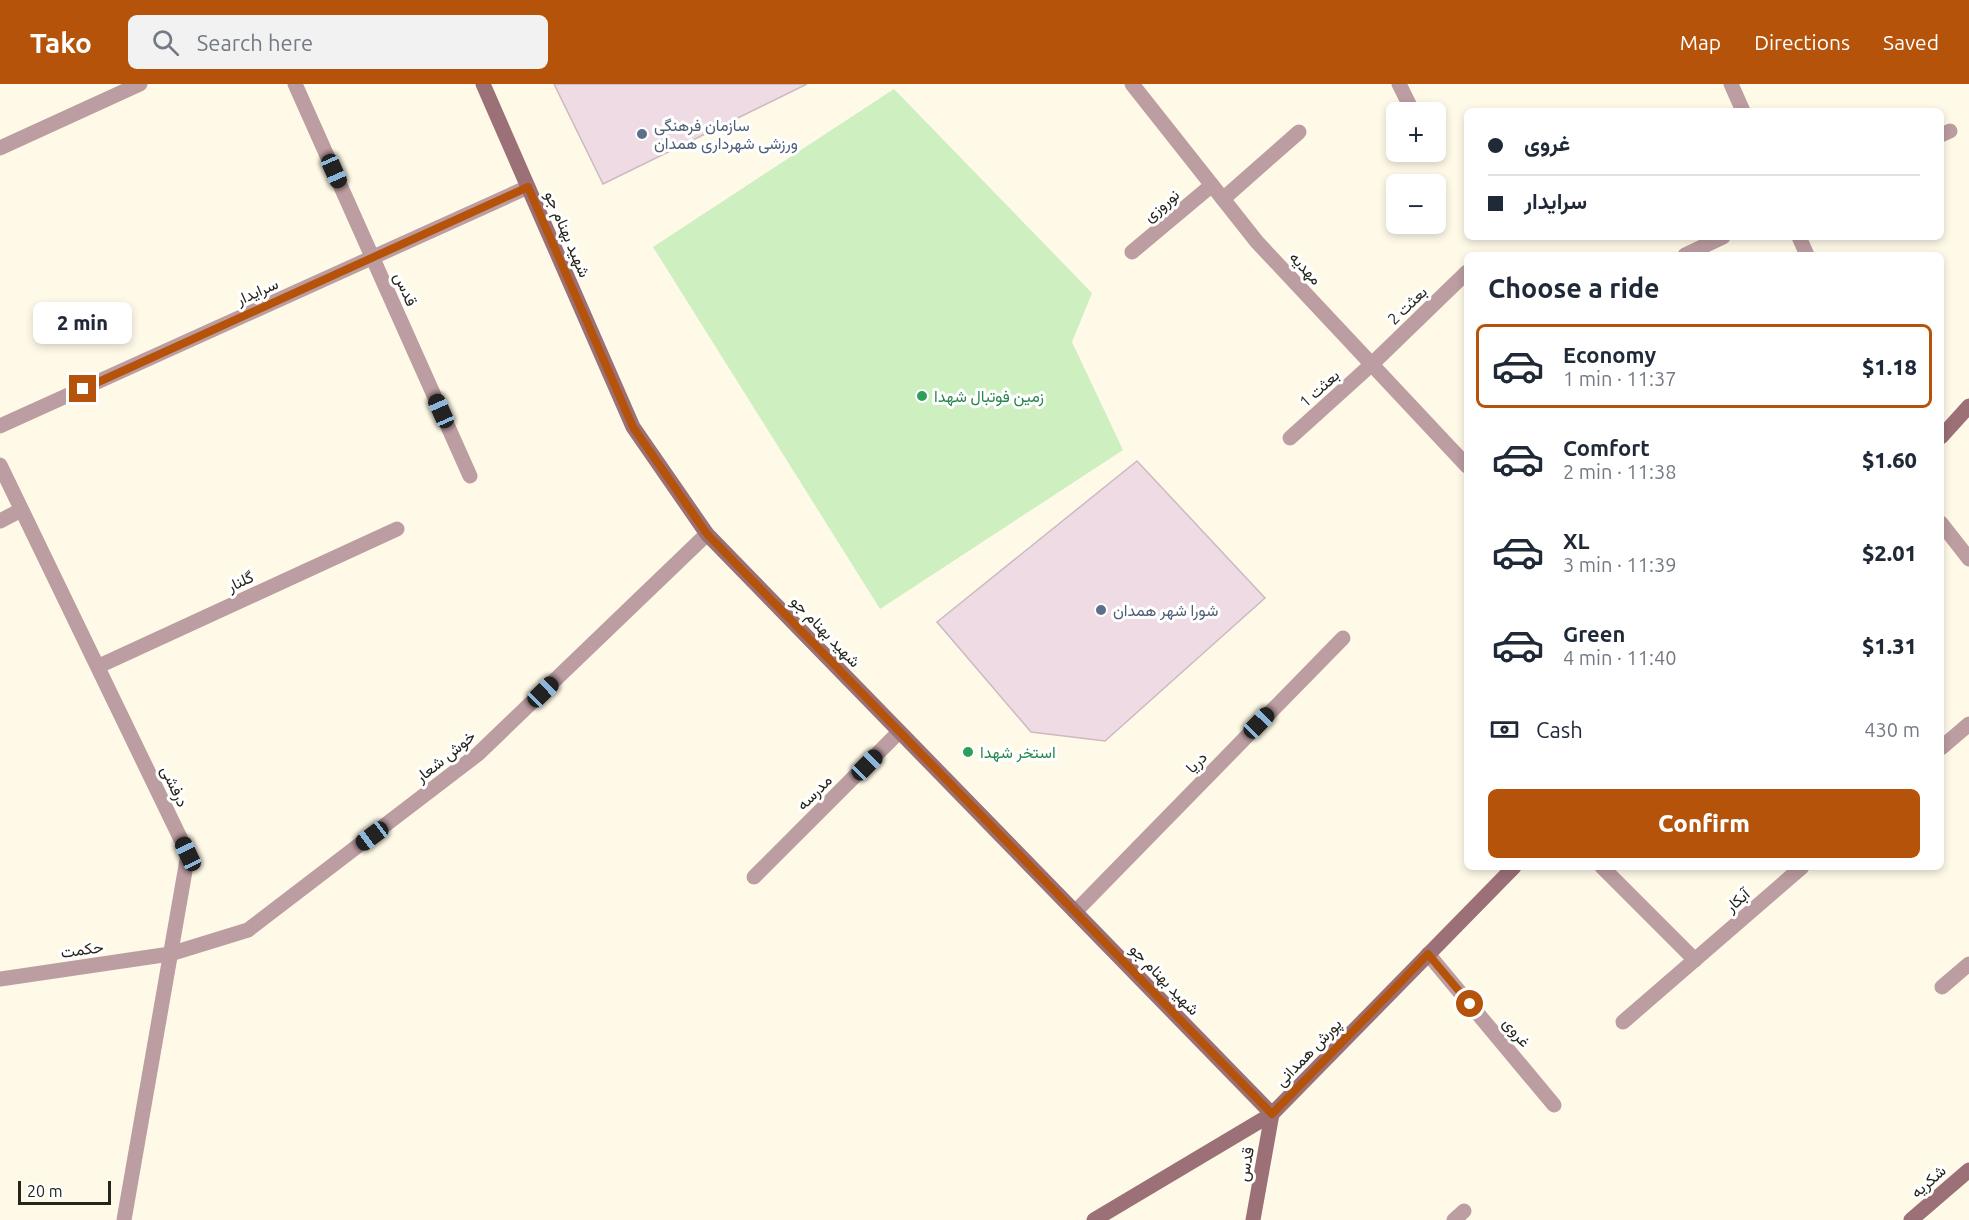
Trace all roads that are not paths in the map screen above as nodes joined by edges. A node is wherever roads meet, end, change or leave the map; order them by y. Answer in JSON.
{"nodes":[{"id":1,"x":140,"y":84,"type":"edge"},
{"id":2,"x":295,"y":84,"type":"edge"},
{"id":3,"x":483,"y":84,"type":"edge"},
{"id":4,"x":1132,"y":84,"type":"edge"},
{"id":5,"x":1400,"y":84,"type":"edge"},
{"id":6,"x":1731,"y":84,"type":"edge"},
{"id":7,"x":1408,"y":102,"type":"edge"},
{"id":8,"x":1742,"y":108,"type":"edge"},
{"id":9,"x":1299,"y":132,"type":"dead end"},
{"id":10,"x":0,"y":148,"type":"edge"},
{"id":11,"x":1212,"y":185,"type":"junction"},
{"id":12,"x":528,"y":187,"type":"junction"},
{"id":13,"x":1223,"y":199,"type":"junction"},
{"id":14,"x":1716,"y":240,"type":"edge"},
{"id":15,"x":1132,"y":252,"type":"dead end"},
{"id":16,"x":1690,"y":252,"type":"edge"},
{"id":17,"x":373,"y":259,"type":"junction"},
{"id":18,"x":1464,"y":275,"type":"edge"},
{"id":19,"x":1372,"y":364,"type":"junction"},
{"id":20,"x":1969,"y":406,"type":"edge"},
{"id":21,"x":0,"y":426,"type":"edge"},
{"id":22,"x":1944,"y":434,"type":"edge"},
{"id":23,"x":1290,"y":438,"type":"dead end"},
{"id":24,"x":1464,"y":463,"type":"edge"},
{"id":25,"x":0,"y":465,"type":"edge"},
{"id":26,"x":470,"y":476,"type":"dead end"},
{"id":27,"x":21,"y":510,"type":"junction"},
{"id":28,"x":0,"y":521,"type":"edge"},
{"id":29,"x":1944,"y":527,"type":"edge"},
{"id":30,"x":397,"y":529,"type":"dead end"},
{"id":31,"x":707,"y":534,"type":"junction"},
{"id":32,"x":1969,"y":559,"type":"edge"},
{"id":33,"x":1342,"y":638,"type":"dead end"},
{"id":34,"x":99,"y":666,"type":"junction"},
{"id":35,"x":1969,"y":724,"type":"edge"},
{"id":36,"x":899,"y":732,"type":"junction"},
{"id":37,"x":1944,"y":745,"type":"edge"},
{"id":38,"x":1511,"y":870,"type":"edge"},
{"id":39,"x":1605,"y":870,"type":"edge"},
{"id":40,"x":1800,"y":870,"type":"edge"},
{"id":41,"x":754,"y":878,"type":"dead end"},
{"id":42,"x":1075,"y":912,"type":"junction"},
{"id":43,"x":170,"y":954,"type":"junction"},
{"id":44,"x":1428,"y":954,"type":"junction"},
{"id":45,"x":1695,"y":960,"type":"junction"},
{"id":46,"x":1969,"y":964,"type":"edge"},
{"id":47,"x":0,"y":979,"type":"edge"},
{"id":48,"x":1942,"y":987,"type":"dead end"},
{"id":49,"x":1623,"y":1022,"type":"dead end"},
{"id":50,"x":1554,"y":1105,"type":"dead end"},
{"id":51,"x":1272,"y":1114,"type":"junction"},
{"id":52,"x":1969,"y":1170,"type":"edge"},
{"id":53,"x":124,"y":1220,"type":"edge"},
{"id":54,"x":1094,"y":1220,"type":"edge"},
{"id":55,"x":1253,"y":1220,"type":"edge"},
{"id":56,"x":1911,"y":1220,"type":"edge"}],
"edges":[{"from":1,"to":10,"type":"street"},
{"from":2,"to":17,"type":"street","name":"قدس"},
{"from":3,"to":12,"type":"street","name":"شهید بهنام جو"},
{"from":4,"to":11,"type":"street","name":"مهدیه"},
{"from":5,"to":7,"type":"street"},
{"from":6,"to":8,"type":"street"},
{"from":9,"to":13,"type":"street"},
{"from":11,"to":13,"type":"street","name":"مهدیه"},
{"from":11,"to":15,"type":"street","name":"نوروزی"},
{"from":12,"to":17,"type":"street","name":"سرایدار"},
{"from":12,"to":31,"type":"street","name":"شهید بهنام جو"},
{"from":13,"to":19,"type":"street","name":"مهدیه"},
{"from":14,"to":16,"type":"street"},
{"from":17,"to":21,"type":"street","name":"سرایدار"},
{"from":17,"to":26,"type":"street","name":"قدس"},
{"from":18,"to":19,"type":"street","name":"بعثت 2"},
{"from":19,"to":23,"type":"street","name":"بعثت 1"},
{"from":19,"to":24,"type":"street","name":"مهدیه"},
{"from":20,"to":22,"type":"street"},
{"from":25,"to":27,"type":"street","name":"درفشی"},
{"from":27,"to":28,"type":"street"},
{"from":27,"to":34,"type":"street","name":"درفشی"},
{"from":29,"to":32,"type":"street"},
{"from":30,"to":34,"type":"street","name":"گلنار"},
{"from":31,"to":36,"type":"street","name":"شهید بهنام جو"},
{"from":31,"to":43,"type":"street","name":"خوش شعار"},
{"from":33,"to":42,"type":"street","name":"دریا"},
{"from":34,"to":43,"type":"street","name":"درفشی"},
{"from":35,"to":37,"type":"street"},
{"from":36,"to":41,"type":"street","name":"مدرسه"},
{"from":36,"to":42,"type":"street","name":"شهید بهنام جو"},
{"from":38,"to":44,"type":"street","name":"پورش همدانی"},
{"from":39,"to":45,"type":"street"},
{"from":40,"to":45,"type":"street","name":"آبکار"},
{"from":42,"to":51,"type":"street","name":"شهید بهنام جو"},
{"from":43,"to":47,"type":"street","name":"حکمت"},
{"from":43,"to":53,"type":"street","name":"درفشی"},
{"from":44,"to":50,"type":"street","name":"غروی"},
{"from":44,"to":51,"type":"street","name":"پورش همدانی"},
{"from":45,"to":49,"type":"street","name":"آبکار"},
{"from":46,"to":48,"type":"street"},
{"from":51,"to":54,"type":"street","name":"پورش همدانی"},
{"from":51,"to":55,"type":"street","name":"قدس"},
{"from":52,"to":56,"type":"street","name":"شکریه"}]}
